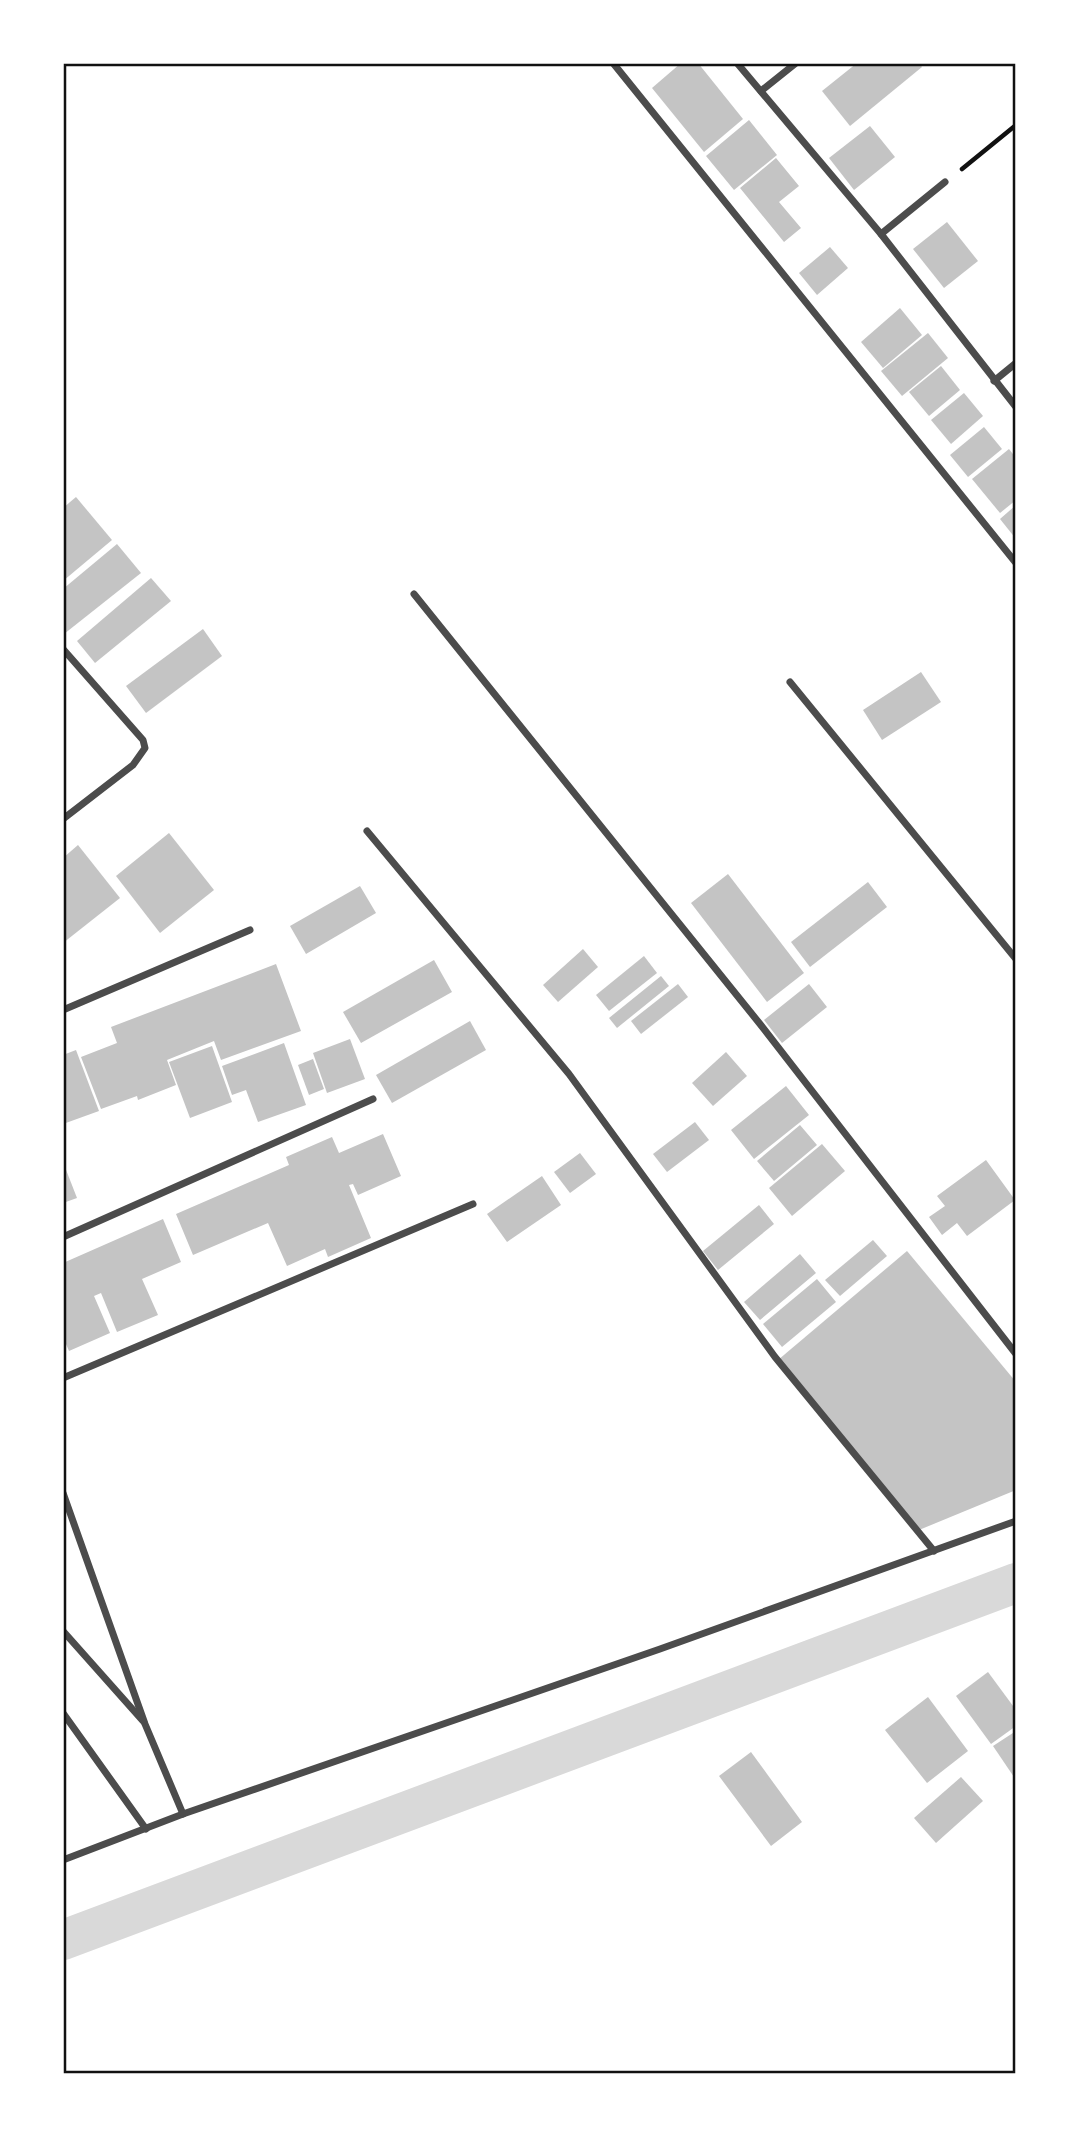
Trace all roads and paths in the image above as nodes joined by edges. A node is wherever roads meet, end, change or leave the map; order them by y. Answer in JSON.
{"nodes":[{"id":1,"x":612,"y":63,"type":"edge"},
{"id":2,"x":737,"y":63,"type":"edge"},
{"id":3,"x":796,"y":63,"type":"edge"},
{"id":4,"x":761,"y":91,"type":"junction"},
{"id":5,"x":1016,"y":125,"type":"edge"},
{"id":6,"x":945,"y":182,"type":"joint"},
{"id":7,"x":881,"y":234,"type":"junction"},
{"id":8,"x":1016,"y":363,"type":"edge"},
{"id":9,"x":994,"y":381,"type":"junction"},
{"id":10,"x":1016,"y":407,"type":"edge"},
{"id":11,"x":1016,"y":563,"type":"edge"},
{"id":12,"x":414,"y":594,"type":"dead end"},
{"id":13,"x":63,"y":649,"type":"edge"},
{"id":14,"x":790,"y":682,"type":"dead end"},
{"id":15,"x":63,"y":819,"type":"edge"},
{"id":16,"x":367,"y":831,"type":"dead end"},
{"id":17,"x":250,"y":930,"type":"dead end"},
{"id":18,"x":1016,"y":959,"type":"edge"},
{"id":19,"x":63,"y":1010,"type":"edge"},
{"id":20,"x":373,"y":1099,"type":"dead end"},
{"id":21,"x":473,"y":1204,"type":"dead end"},
{"id":22,"x":63,"y":1237,"type":"edge"},
{"id":23,"x":1016,"y":1354,"type":"edge"},
{"id":24,"x":63,"y":1378,"type":"edge"},
{"id":25,"x":63,"y":1493,"type":"edge"},
{"id":26,"x":1016,"y":1521,"type":"edge"},
{"id":27,"x":934,"y":1551,"type":"junction"},
{"id":28,"x":63,"y":1631,"type":"edge"},
{"id":29,"x":63,"y":1713,"type":"edge"},
{"id":30,"x":145,"y":1724,"type":"junction"},
{"id":31,"x":183,"y":1814,"type":"junction"},
{"id":32,"x":146,"y":1829,"type":"junction"},
{"id":33,"x":63,"y":1860,"type":"edge"}],
"edges":[{"from":1,"to":11,"type":"street"},
{"from":2,"to":4,"type":"street"},
{"from":3,"to":4,"type":"street"},
{"from":4,"to":7,"type":"street"},
{"from":5,"to":6,"type":"path"},
{"from":6,"to":7,"type":"street"},
{"from":7,"to":9,"type":"street"},
{"from":8,"to":9,"type":"street"},
{"from":9,"to":10,"type":"street"},
{"from":12,"to":23,"type":"street"},
{"from":13,"to":15,"type":"street"},
{"from":14,"to":18,"type":"street"},
{"from":16,"to":27,"type":"street"},
{"from":17,"to":19,"type":"street"},
{"from":20,"to":22,"type":"street"},
{"from":21,"to":24,"type":"street"},
{"from":25,"to":30,"type":"street"},
{"from":26,"to":27,"type":"street"},
{"from":27,"to":31,"type":"street"},
{"from":28,"to":30,"type":"street"},
{"from":29,"to":32,"type":"street"},
{"from":30,"to":31,"type":"street"},
{"from":31,"to":32,"type":"street"},
{"from":32,"to":33,"type":"street"}]}
